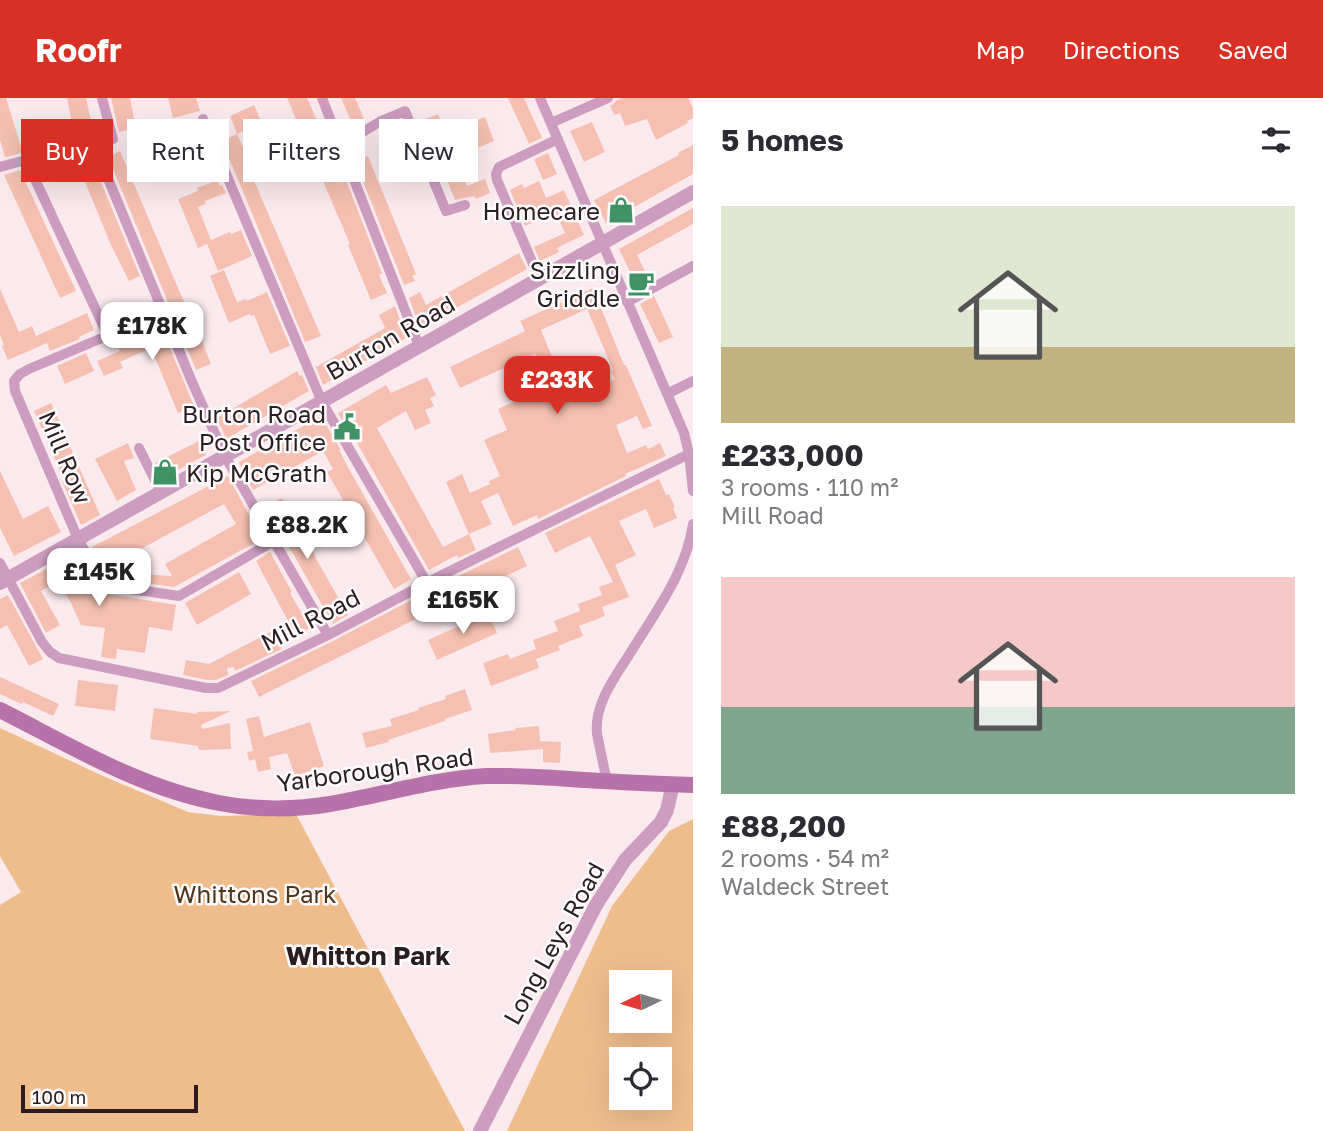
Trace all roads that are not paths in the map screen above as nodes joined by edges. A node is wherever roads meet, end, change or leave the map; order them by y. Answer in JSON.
{"nodes":[{"id":1,"x":102,"y":98,"type":"edge"},
{"id":2,"x":322,"y":98,"type":"edge"},
{"id":3,"x":540,"y":98,"type":"edge"},
{"id":4,"x":608,"y":98,"type":"edge"},
{"id":5,"x":108,"y":119,"type":"edge"},
{"id":6,"x":330,"y":119,"type":"edge"},
{"id":7,"x":551,"y":123,"type":"junction"},
{"id":8,"x":365,"y":131,"type":"edge"},
{"id":9,"x":558,"y":139,"type":"junction"},
{"id":10,"x":0,"y":167,"type":"edge"},
{"id":11,"x":229,"y":181,"type":"edge"},
{"id":12,"x":109,"y":182,"type":"edge"},
{"id":13,"x":355,"y":182,"type":"edge"},
{"id":14,"x":693,"y":192,"type":"edge"},
{"id":15,"x":465,"y":205,"type":"dead end"},
{"id":16,"x":603,"y":243,"type":"junction"},
{"id":17,"x":693,"y":266,"type":"edge"},
{"id":18,"x":540,"y":278,"type":"junction"},
{"id":19,"x":627,"y":302,"type":"junction"},
{"id":20,"x":163,"y":312,"type":"junction"},
{"id":21,"x":108,"y":336,"type":"junction"},
{"id":22,"x":419,"y":346,"type":"junction"},
{"id":23,"x":693,"y":382,"type":"edge"},
{"id":24,"x":667,"y":394,"type":"junction"},
{"id":25,"x":322,"y":402,"type":"junction"},
{"id":26,"x":139,"y":448,"type":"dead end"},
{"id":27,"x":689,"y":454,"type":"junction"},
{"id":28,"x":225,"y":456,"type":"junction"},
{"id":29,"x":693,"y":491,"type":"edge"},
{"id":30,"x":161,"y":492,"type":"junction"},
{"id":31,"x":693,"y":524,"type":"edge"},
{"id":32,"x":78,"y":539,"type":"junction"},
{"id":33,"x":274,"y":541,"type":"junction"},
{"id":34,"x":0,"y":563,"type":"edge"},
{"id":35,"x":4,"y":581,"type":"edge"},
{"id":36,"x":427,"y":583,"type":"junction"},
{"id":37,"x":328,"y":635,"type":"junction"},
{"id":38,"x":0,"y":710,"type":"edge"},
{"id":39,"x":607,"y":782,"type":"junction"},
{"id":40,"x":673,"y":784,"type":"junction"},
{"id":41,"x":693,"y":785,"type":"edge"},
{"id":42,"x":480,"y":1131,"type":"edge"}],
"edges":[{"from":1,"to":5,"type":"street"},
{"from":2,"to":6,"type":"street"},
{"from":3,"to":7,"type":"street"},
{"from":4,"to":7,"type":"street"},
{"from":7,"to":9,"type":"street"},
{"from":8,"to":15,"type":"street"},
{"from":9,"to":16,"type":"street"},
{"from":9,"to":18,"type":"street"},
{"from":10,"to":21,"type":"street"},
{"from":11,"to":25,"type":"street"},
{"from":12,"to":20,"type":"street"},
{"from":13,"to":22,"type":"street"},
{"from":14,"to":16,"type":"street","name":"Burton Road"},
{"from":16,"to":18,"type":"street","name":"Burton Road"},
{"from":16,"to":19,"type":"street"},
{"from":17,"to":19,"type":"street"},
{"from":18,"to":22,"type":"street","name":"Burton Road"},
{"from":19,"to":24,"type":"street"},
{"from":20,"to":21,"type":"street"},
{"from":20,"to":28,"type":"street"},
{"from":21,"to":32,"type":"street","name":"Mill Row"},
{"from":22,"to":25,"type":"street","name":"Burton Road"},
{"from":23,"to":24,"type":"street"},
{"from":24,"to":27,"type":"street"},
{"from":25,"to":28,"type":"street","name":"Burton Road"},
{"from":25,"to":36,"type":"street"},
{"from":26,"to":30,"type":"street"},
{"from":27,"to":29,"type":"street"},
{"from":27,"to":36,"type":"street","name":"Mill Road"},
{"from":28,"to":30,"type":"street","name":"Burton Road"},
{"from":28,"to":33,"type":"street"},
{"from":30,"to":32,"type":"street","name":"Burton Road"},
{"from":31,"to":39,"type":"street"},
{"from":32,"to":33,"type":"street","name":"Mill Row"},
{"from":32,"to":35,"type":"street","name":"Burton Road"},
{"from":33,"to":37,"type":"street"},
{"from":34,"to":35,"type":"street","name":"Mill Road"},
{"from":35,"to":37,"type":"street","name":"Mill Road"},
{"from":36,"to":37,"type":"street","name":"Mill Road"},
{"from":38,"to":39,"type":"main road","name":"Yarborough Road"},
{"from":39,"to":40,"type":"main road","name":"Yarborough Road"},
{"from":40,"to":41,"type":"main road","name":"Yarborough Road"},
{"from":40,"to":42,"type":"street","name":"Long Leys Road"}]}
